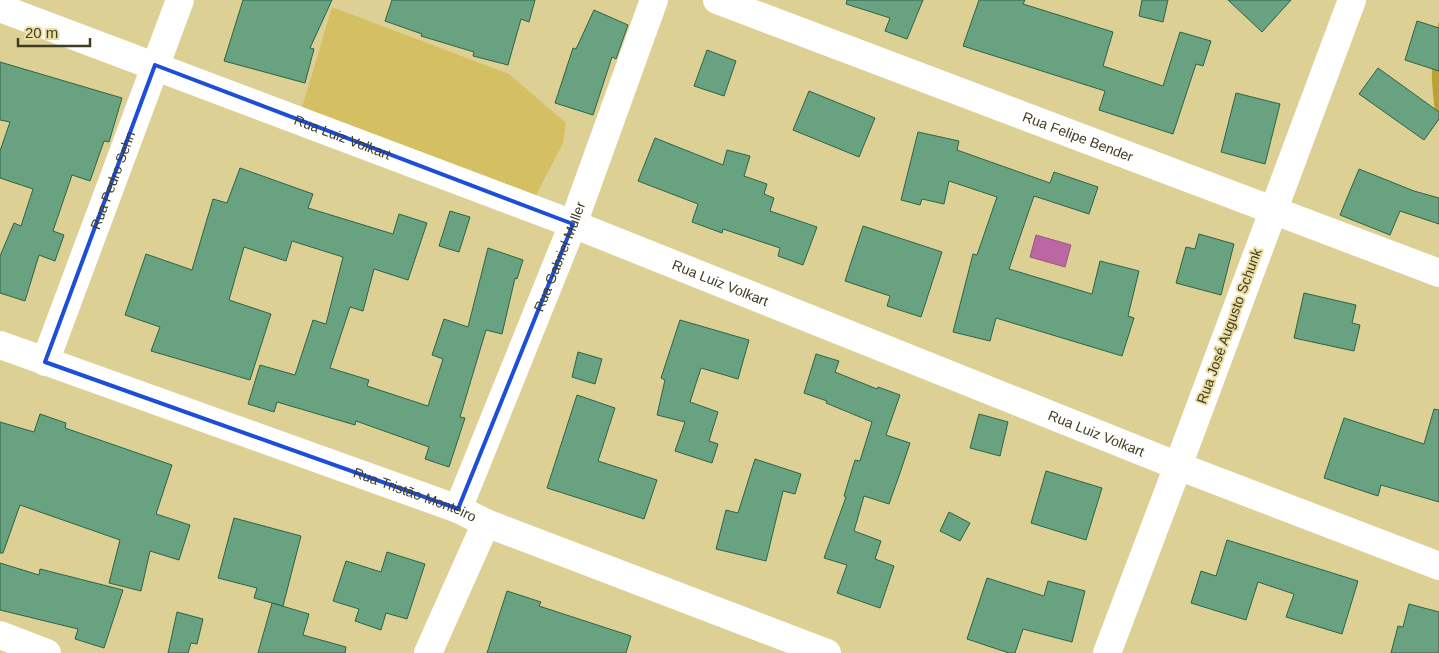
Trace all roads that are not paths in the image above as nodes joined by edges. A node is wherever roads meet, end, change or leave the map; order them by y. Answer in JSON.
{"nodes":[{"id":1,"x":180,"y":0,"type":"edge"},
{"id":2,"x":654,"y":0,"type":"edge"},
{"id":3,"x":717,"y":0,"type":"edge"},
{"id":4,"x":1352,"y":0,"type":"edge"},
{"id":5,"x":0,"y":8,"type":"edge"},
{"id":6,"x":155,"y":66,"type":"junction"},
{"id":7,"x":1271,"y":211,"type":"junction"},
{"id":8,"x":573,"y":224,"type":"junction"},
{"id":9,"x":1439,"y":273,"type":"edge"},
{"id":10,"x":0,"y":345,"type":"edge"},
{"id":11,"x":45,"y":362,"type":"junction"},
{"id":12,"x":1178,"y":466,"type":"junction"},
{"id":13,"x":458,"y":509,"type":"junction"},
{"id":14,"x":486,"y":522,"type":"junction"},
{"id":15,"x":1439,"y":566,"type":"edge"},
{"id":16,"x":0,"y":635,"type":"edge"},
{"id":17,"x":42,"y":652,"type":"edge"},
{"id":18,"x":428,"y":653,"type":"edge"},
{"id":19,"x":827,"y":653,"type":"edge"},
{"id":20,"x":1107,"y":653,"type":"edge"}],
"edges":[{"from":1,"to":6,"type":"street","name":"Rua Pedro Sehn"},
{"from":2,"to":8,"type":"street","name":"Rua Gabriel Muller"},
{"from":3,"to":7,"type":"street","name":"Rua Felipe Bender"},
{"from":4,"to":7,"type":"street","name":"Rua José Augusto Schunk"},
{"from":5,"to":6,"type":"street","name":"Rua Luiz Volkart"},
{"from":6,"to":8,"type":"street","name":"Rua Luiz Volkart"},
{"from":6,"to":11,"type":"street","name":"Rua Pedro Sehn"},
{"from":7,"to":9,"type":"street","name":"Rua Felipe Bender"},
{"from":7,"to":12,"type":"street","name":"Rua José Augusto Schunk"},
{"from":8,"to":12,"type":"street","name":"Rua Luiz Volkart"},
{"from":8,"to":13,"type":"street","name":"Rua Gabriel Muller"},
{"from":10,"to":11,"type":"street","name":"Rua Tristão Monteiro"},
{"from":11,"to":13,"type":"street","name":"Rua Tristão Monteiro"},
{"from":12,"to":15,"type":"street","name":"Rua Luiz Volkart"},
{"from":12,"to":20,"type":"street","name":"Rua José Augusto Schunk"},
{"from":13,"to":14,"type":"street","name":"Rua Tristão Monteiro"},
{"from":14,"to":18,"type":"street"},
{"from":14,"to":19,"type":"street","name":"Rua Tristão Monteiro"},
{"from":16,"to":17,"type":"street"}]}
